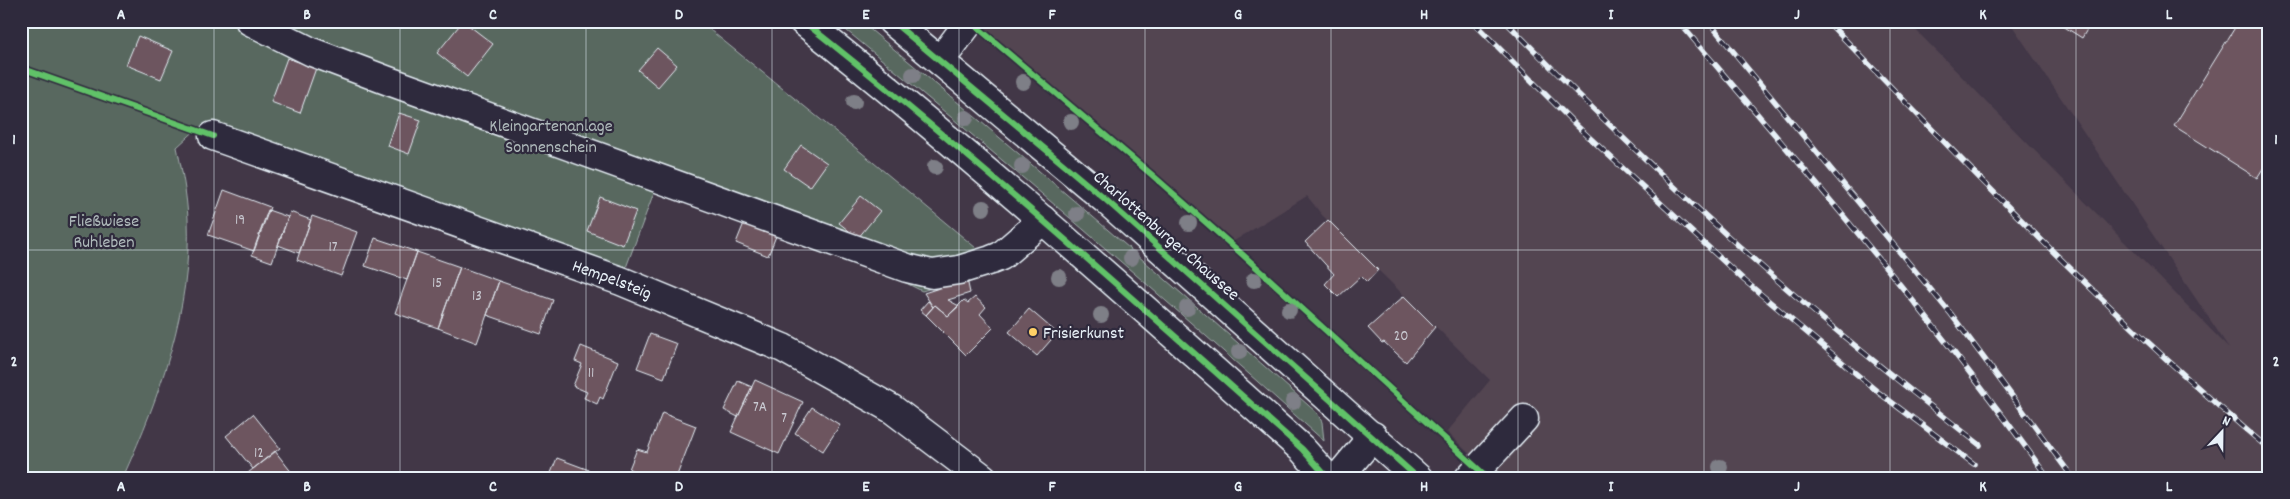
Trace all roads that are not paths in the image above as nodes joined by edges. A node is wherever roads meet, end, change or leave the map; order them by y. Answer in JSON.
{"nodes":[{"id":1,"x":250,"y":21,"type":"edge"},
{"id":2,"x":803,"y":21,"type":"edge"},
{"id":3,"x":892,"y":21,"type":"edge"},
{"id":4,"x":970,"y":21,"type":"edge"},
{"id":5,"x":940,"y":61,"type":"junction"},
{"id":6,"x":213,"y":136,"type":"dead end"},
{"id":7,"x":1043,"y":220,"type":"junction"},
{"id":8,"x":1524,"y":419,"type":"dead end"},
{"id":9,"x":1372,"y":436,"type":"junction"},
{"id":10,"x":983,"y":478,"type":"edge"},
{"id":11,"x":1328,"y":478,"type":"edge"},
{"id":12,"x":1338,"y":478,"type":"edge"},
{"id":13,"x":1418,"y":478,"type":"edge"},
{"id":14,"x":1469,"y":478,"type":"edge"}],
"edges":[{"from":1,"to":7,"type":"main road"},
{"from":2,"to":7,"type":"main road"},
{"from":3,"to":5,"type":"main road","name":"Charlottenburger Chaussee"},
{"from":4,"to":5,"type":"main road"},
{"from":5,"to":9,"type":"main road","name":"Charlottenburger Chaussee"},
{"from":6,"to":10,"type":"main road","name":"Hempelsteig"},
{"from":7,"to":11,"type":"main road"},
{"from":8,"to":14,"type":"main road"},
{"from":9,"to":12,"type":"main road"},
{"from":9,"to":13,"type":"main road","name":"Charlottenburger Chaussee"}]}
